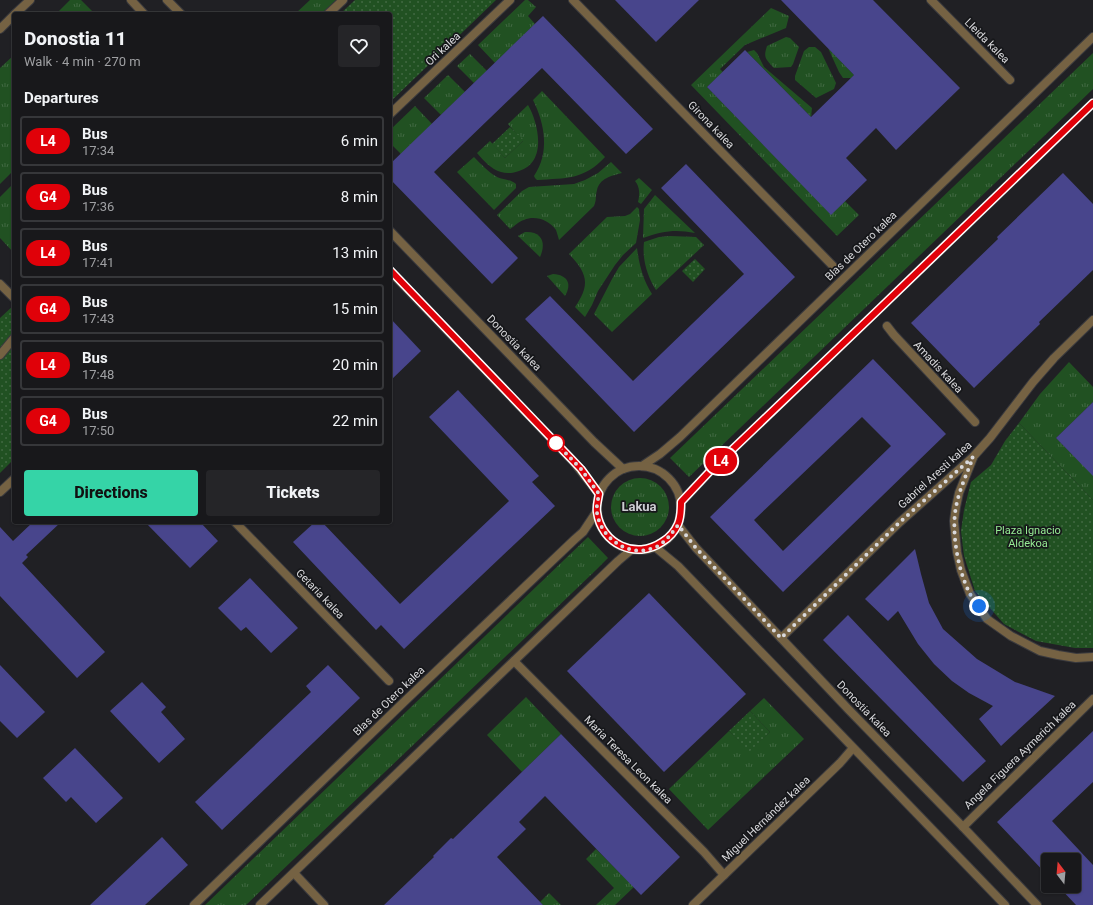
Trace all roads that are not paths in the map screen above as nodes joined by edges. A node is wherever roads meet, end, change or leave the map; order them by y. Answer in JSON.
{"nodes":[{"id":1,"x":30,"y":0,"type":"edge"},
{"id":2,"x":131,"y":0,"type":"edge"},
{"id":3,"x":167,"y":0,"type":"edge"},
{"id":4,"x":343,"y":0,"type":"edge"},
{"id":5,"x":510,"y":0,"type":"edge"},
{"id":6,"x":573,"y":0,"type":"edge"},
{"id":7,"x":931,"y":0,"type":"edge"},
{"id":8,"x":18,"y":12,"type":"edge"},
{"id":9,"x":142,"y":12,"type":"edge"},
{"id":10,"x":179,"y":12,"type":"edge"},
{"id":11,"x":330,"y":12,"type":"edge"},
{"id":12,"x":12,"y":18,"type":"edge"},
{"id":13,"x":0,"y":29,"type":"edge"},
{"id":14,"x":1093,"y":37,"type":"edge"},
{"id":15,"x":1010,"y":80,"type":"dead end"},
{"id":16,"x":1093,"y":103,"type":"edge"},
{"id":17,"x":392,"y":112,"type":"edge"},
{"id":18,"x":392,"y":233,"type":"edge"},
{"id":19,"x":833,"y":266,"type":"dead end"},
{"id":20,"x":392,"y":272,"type":"edge"},
{"id":21,"x":0,"y":284,"type":"edge"},
{"id":22,"x":12,"y":296,"type":"edge"},
{"id":23,"x":1093,"y":320,"type":"edge"},
{"id":24,"x":887,"y":326,"type":"dead end"},
{"id":25,"x":12,"y":340,"type":"edge"},
{"id":26,"x":0,"y":355,"type":"edge"},
{"id":27,"x":975,"y":422,"type":"dead end"},
{"id":28,"x":973,"y":457,"type":"junction"},
{"id":29,"x":642,"y":466,"type":"junction"},
{"id":30,"x":622,"y":470,"type":"junction"},
{"id":31,"x":12,"y":481,"type":"edge"},
{"id":32,"x":0,"y":492,"type":"edge"},
{"id":33,"x":599,"y":494,"type":"junction"},
{"id":34,"x":681,"y":502,"type":"junction"},
{"id":35,"x":597,"y":511,"type":"junction"},
{"id":36,"x":237,"y":524,"type":"edge"},
{"id":37,"x":678,"y":525,"type":"junction"},
{"id":38,"x":655,"y":547,"type":"junction"},
{"id":39,"x":632,"y":550,"type":"junction"},
{"id":40,"x":781,"y":638,"type":"junction"},
{"id":41,"x":1093,"y":657,"type":"edge"},
{"id":42,"x":514,"y":661,"type":"junction"},
{"id":43,"x":389,"y":681,"type":"dead end"},
{"id":44,"x":1093,"y":699,"type":"edge"},
{"id":45,"x":853,"y":748,"type":"junction"},
{"id":46,"x":963,"y":826,"type":"junction"},
{"id":47,"x":294,"y":873,"type":"junction"},
{"id":48,"x":724,"y":875,"type":"junction"},
{"id":49,"x":194,"y":905,"type":"edge"},
{"id":50,"x":260,"y":905,"type":"edge"},
{"id":51,"x":324,"y":905,"type":"edge"},
{"id":52,"x":693,"y":905,"type":"edge"},
{"id":53,"x":1005,"y":905,"type":"edge"},
{"id":54,"x":1037,"y":905,"type":"edge"}],
"edges":[{"from":1,"to":8,"type":"street"},
{"from":2,"to":9,"type":"street"},
{"from":3,"to":10,"type":"street"},
{"from":4,"to":11,"type":"street"},
{"from":5,"to":17,"type":"street","name":"Ori kalea"},
{"from":6,"to":19,"type":"street","name":"Girona kalea"},
{"from":7,"to":15,"type":"street","name":"Lleida kalea"},
{"from":12,"to":13,"type":"street"},
{"from":14,"to":29,"type":"street","name":"Blas de Otero kalea"},
{"from":16,"to":34,"type":"street"},
{"from":18,"to":30,"type":"street","name":"Donostia kalea"},
{"from":20,"to":33,"type":"street"},
{"from":21,"to":22,"type":"street"},
{"from":23,"to":28,"type":"street","name":"Gabriel Aresti kalea"},
{"from":24,"to":27,"type":"street","name":"Amadis kalea"},
{"from":25,"to":26,"type":"street"},
{"from":28,"to":40,"type":"street","name":"Gabriel Aresti kalea"},
{"from":28,"to":41,"type":"street"},
{"from":29,"to":30,"type":"street"},
{"from":29,"to":34,"type":"street"},
{"from":30,"to":33,"type":"street"},
{"from":31,"to":32,"type":"street"},
{"from":33,"to":35,"type":"street"},
{"from":34,"to":37,"type":"street"},
{"from":35,"to":39,"type":"street"},
{"from":35,"to":49,"type":"street","name":"Blas de Otero kalea"},
{"from":36,"to":43,"type":"street","name":"Getaria kalea"},
{"from":37,"to":38,"type":"street"},
{"from":37,"to":40,"type":"street","name":"Donostia kalea"},
{"from":38,"to":39,"type":"street"},
{"from":38,"to":45,"type":"street"},
{"from":39,"to":42,"type":"street"},
{"from":40,"to":46,"type":"street","name":"Donostia kalea"},
{"from":42,"to":47,"type":"street"},
{"from":42,"to":48,"type":"street","name":"Maria Teresa Leon kalea"},
{"from":44,"to":46,"type":"street","name":"Angela Figuera Aymerich kalea"},
{"from":45,"to":48,"type":"street","name":"Miguel Hernández kalea"},
{"from":45,"to":53,"type":"street"},
{"from":46,"to":54,"type":"street","name":"Donostia kalea"},
{"from":47,"to":50,"type":"street"},
{"from":47,"to":51,"type":"street"},
{"from":48,"to":52,"type":"street","name":"Miguel Hernández kalea"}]}
